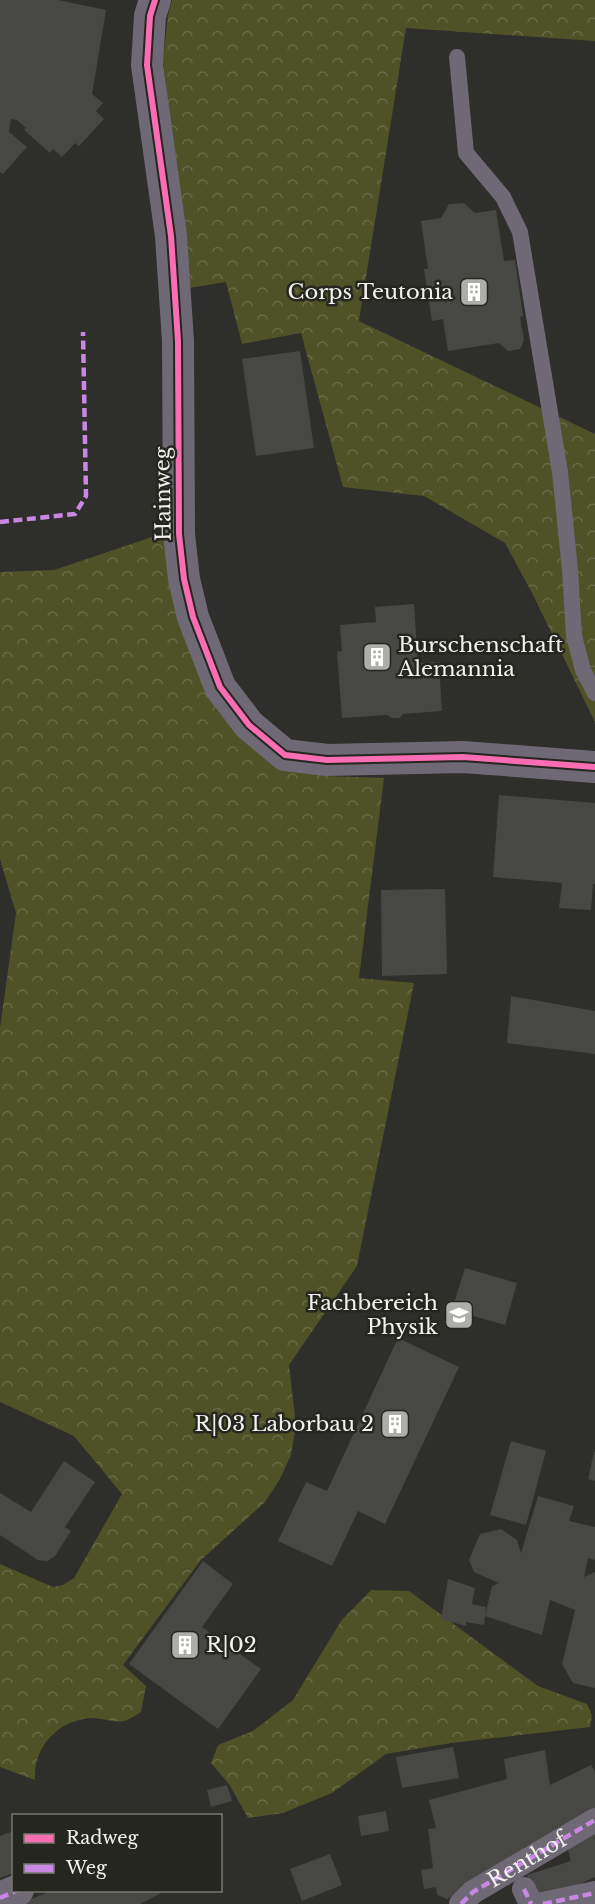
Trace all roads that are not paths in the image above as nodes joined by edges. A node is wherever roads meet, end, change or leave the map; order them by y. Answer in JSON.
{"nodes":[{"id":1,"x":155,"y":0,"type":"edge"},
{"id":2,"x":457,"y":57,"type":"dead end"},
{"id":3,"x":595,"y":693,"type":"edge"},
{"id":4,"x":595,"y":767,"type":"edge"},
{"id":5,"x":595,"y":1820,"type":"edge"},
{"id":6,"x":595,"y":1893,"type":"edge"},
{"id":7,"x":533,"y":1899,"type":"edge"},
{"id":8,"x":461,"y":1904,"type":"edge"}],
"edges":[{"from":1,"to":4,"type":"street","name":"Hainweg"},
{"from":2,"to":3,"type":"lane"},
{"from":5,"to":8,"type":"street","name":"Renthof"},
{"from":6,"to":7,"type":"street"}]}
